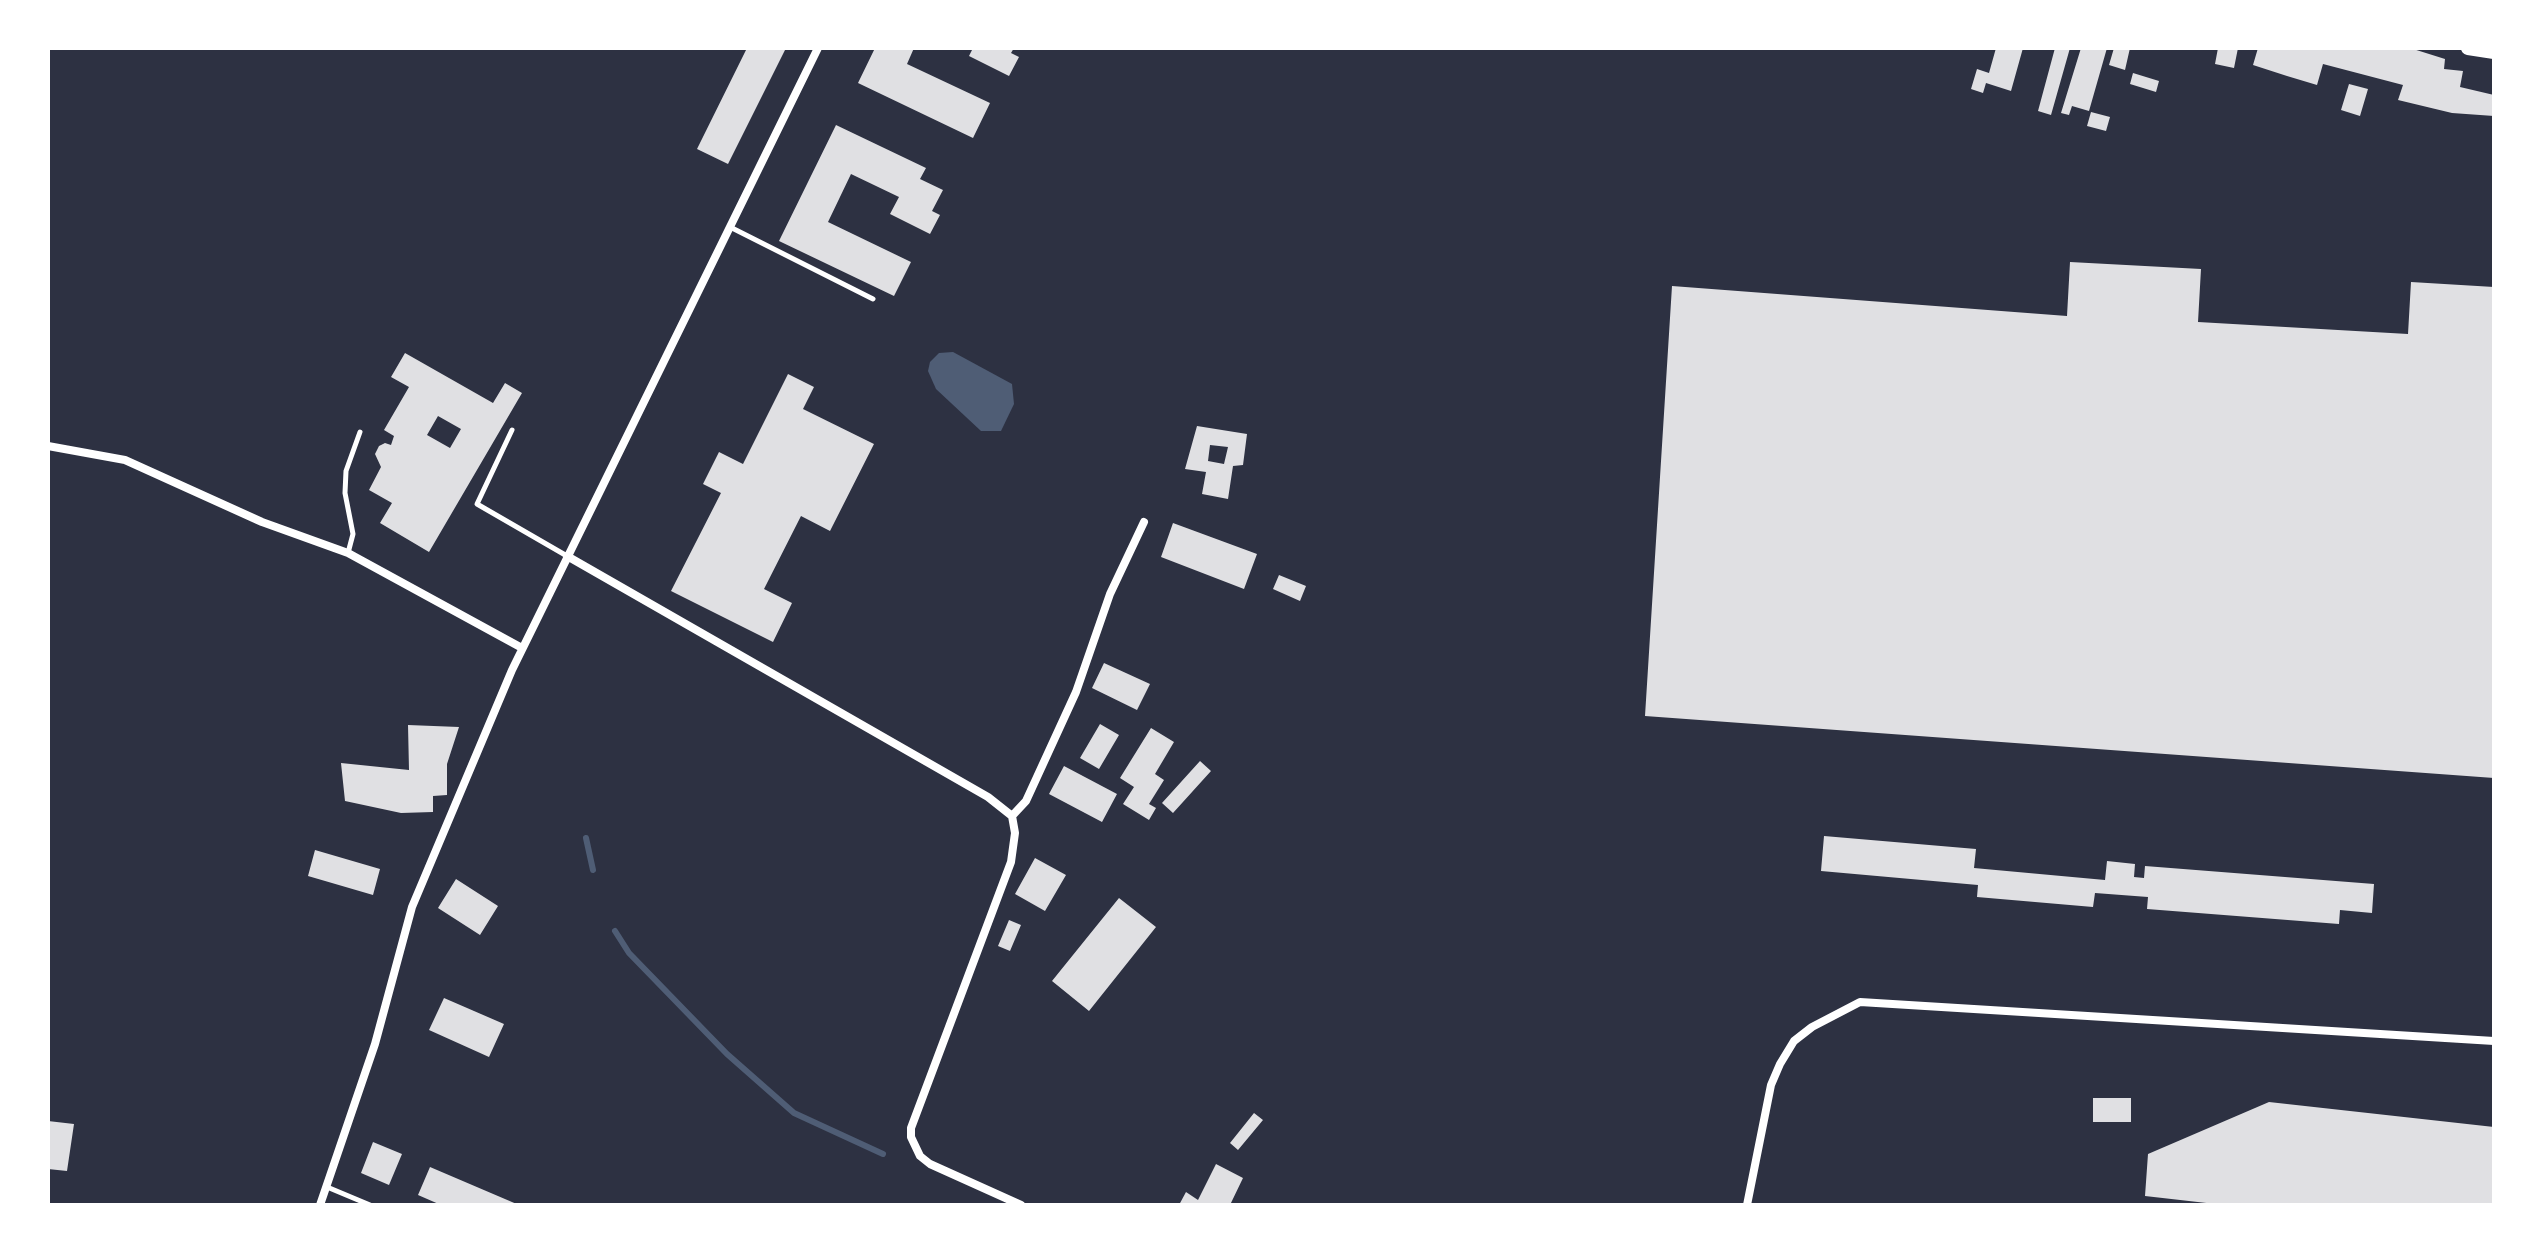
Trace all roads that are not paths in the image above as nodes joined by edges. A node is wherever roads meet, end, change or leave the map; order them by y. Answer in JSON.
{"nodes":[{"id":1,"x":818,"y":48,"type":"edge"},
{"id":2,"x":2468,"y":48,"type":"edge"},
{"id":3,"x":2494,"y":52,"type":"edge"},
{"id":4,"x":730,"y":227,"type":"junction"},
{"id":5,"x":873,"y":299,"type":"dead end"},
{"id":6,"x":512,"y":430,"type":"dead end"},
{"id":7,"x":360,"y":432,"type":"dead end"},
{"id":8,"x":48,"y":446,"type":"edge"},
{"id":9,"x":1144,"y":522,"type":"dead end"},
{"id":10,"x":348,"y":553,"type":"junction"},
{"id":11,"x":567,"y":556,"type":"junction"},
{"id":12,"x":522,"y":648,"type":"junction"},
{"id":13,"x":1012,"y":816,"type":"junction"},
{"id":14,"x":2494,"y":1041,"type":"edge"},
{"id":15,"x":326,"y":1186,"type":"junction"},
{"id":16,"x":320,"y":1205,"type":"edge"},
{"id":17,"x":370,"y":1205,"type":"edge"},
{"id":18,"x":1021,"y":1205,"type":"edge"},
{"id":19,"x":1747,"y":1205,"type":"edge"}],
"edges":[{"from":1,"to":4,"type":"street"},
{"from":2,"to":3,"type":"main road"},
{"from":4,"to":5,"type":"lane"},
{"from":4,"to":11,"type":"street"},
{"from":6,"to":11,"type":"lane"},
{"from":7,"to":10,"type":"lane"},
{"from":8,"to":10,"type":"street"},
{"from":9,"to":13,"type":"street"},
{"from":10,"to":12,"type":"street"},
{"from":11,"to":12,"type":"street"},
{"from":11,"to":13,"type":"street"},
{"from":12,"to":15,"type":"street"},
{"from":13,"to":18,"type":"street"},
{"from":14,"to":19,"type":"street"},
{"from":15,"to":16,"type":"street"},
{"from":15,"to":17,"type":"lane"}]}
